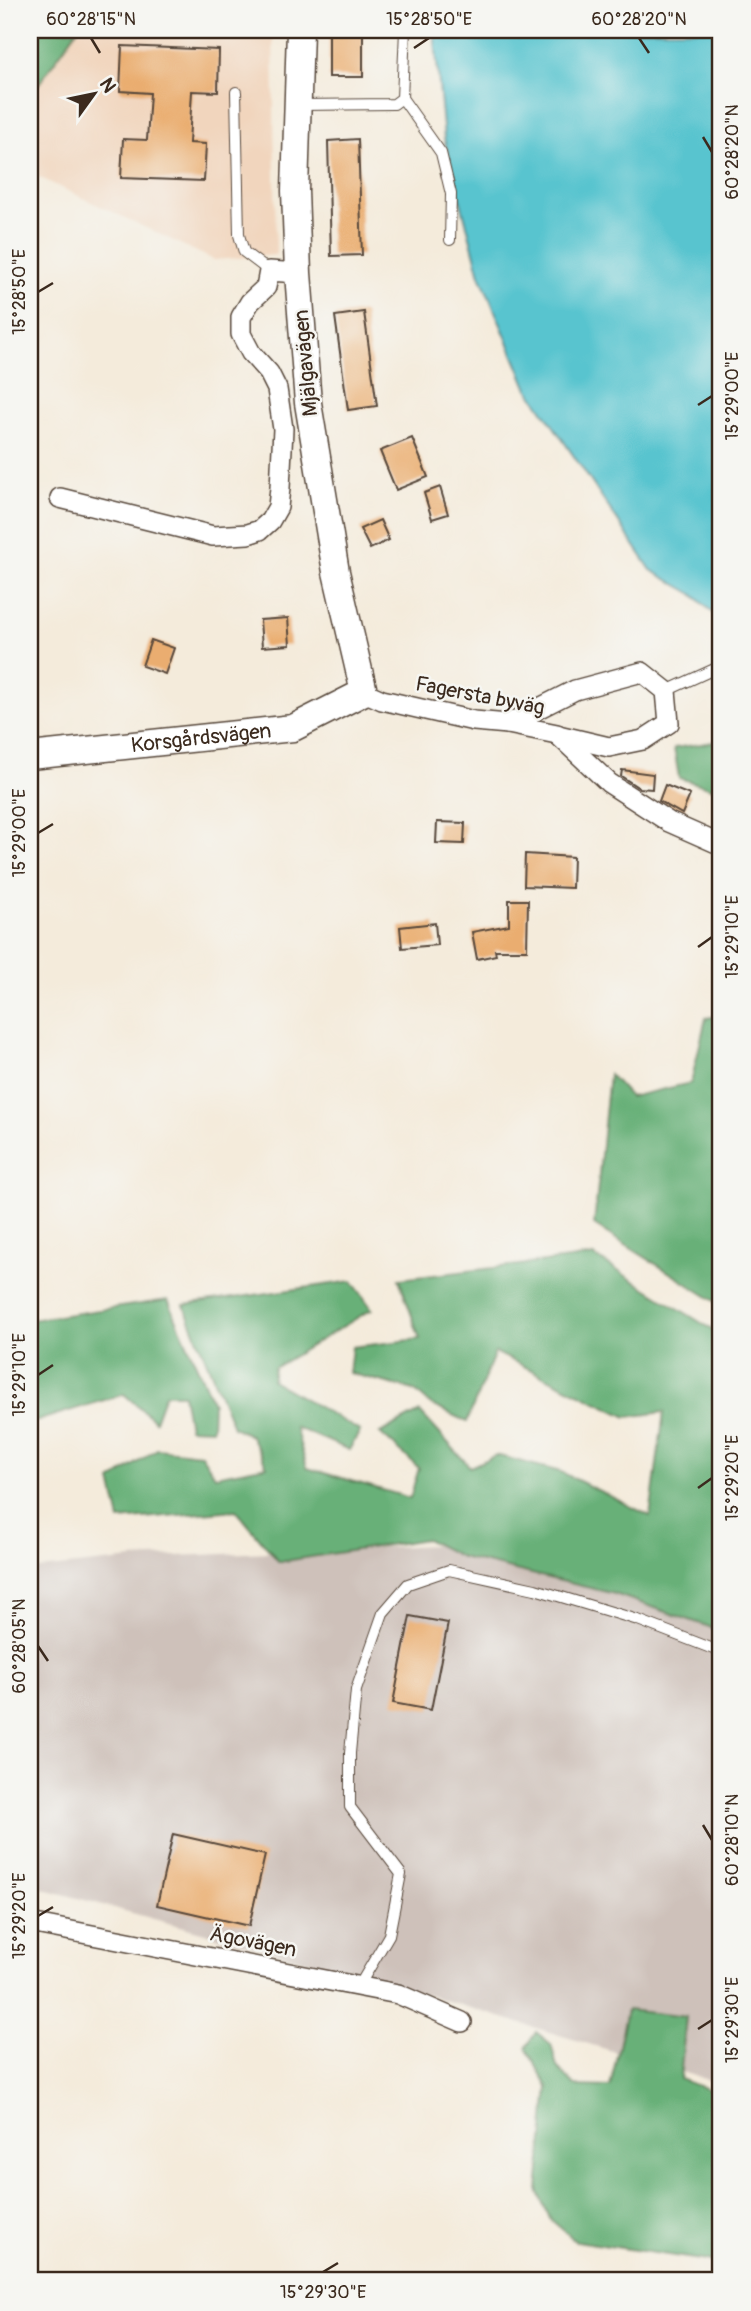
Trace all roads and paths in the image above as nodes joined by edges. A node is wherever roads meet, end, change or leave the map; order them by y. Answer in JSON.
{"nodes":[{"id":1,"x":300,"y":30,"type":"edge"},
{"id":2,"x":405,"y":30,"type":"edge"},
{"id":3,"x":236,"y":92,"type":"dead end"},
{"id":4,"x":402,"y":98,"type":"junction"},
{"id":5,"x":298,"y":105,"type":"junction"},
{"id":6,"x":450,"y":240,"type":"dead end"},
{"id":7,"x":269,"y":271,"type":"junction"},
{"id":8,"x":298,"y":273,"type":"junction"},
{"id":9,"x":60,"y":498,"type":"dead end"},
{"id":10,"x":721,"y":666,"type":"edge"},
{"id":11,"x":666,"y":691,"type":"junction"},
{"id":12,"x":364,"y":692,"type":"junction"},
{"id":13,"x":509,"y":724,"type":"junction"},
{"id":14,"x":557,"y":734,"type":"junction"},
{"id":15,"x":30,"y":757,"type":"edge"},
{"id":16,"x":721,"y":845,"type":"edge"},
{"id":17,"x":721,"y":1652,"type":"edge"},
{"id":18,"x":30,"y":1923,"type":"edge"},
{"id":19,"x":359,"y":1986,"type":"junction"},
{"id":20,"x":462,"y":2022,"type":"dead end"}],
"edges":[{"from":1,"to":5,"type":"street","name":"Mjälgavägen"},
{"from":2,"to":4,"type":"lane"},
{"from":3,"to":7,"type":"lane"},
{"from":4,"to":5,"type":"lane"},
{"from":4,"to":6,"type":"lane"},
{"from":5,"to":8,"type":"street","name":"Mjälgavägen"},
{"from":7,"to":8,"type":"street"},
{"from":7,"to":9,"type":"street"},
{"from":8,"to":12,"type":"street","name":"Mjälgavägen"},
{"from":10,"to":11,"type":"lane"},
{"from":11,"to":13,"type":"street"},
{"from":11,"to":14,"type":"street"},
{"from":12,"to":13,"type":"street","name":"Fagersta byväg"},
{"from":12,"to":15,"type":"street","name":"Korsgårdsvägen"},
{"from":13,"to":14,"type":"street","name":"Fagersta byväg"},
{"from":14,"to":16,"type":"street","name":"Fagersta byväg"},
{"from":17,"to":19,"type":"lane"},
{"from":18,"to":19,"type":"street","name":"Ägovägen"},
{"from":19,"to":20,"type":"street","name":"Ägovägen"}]}
